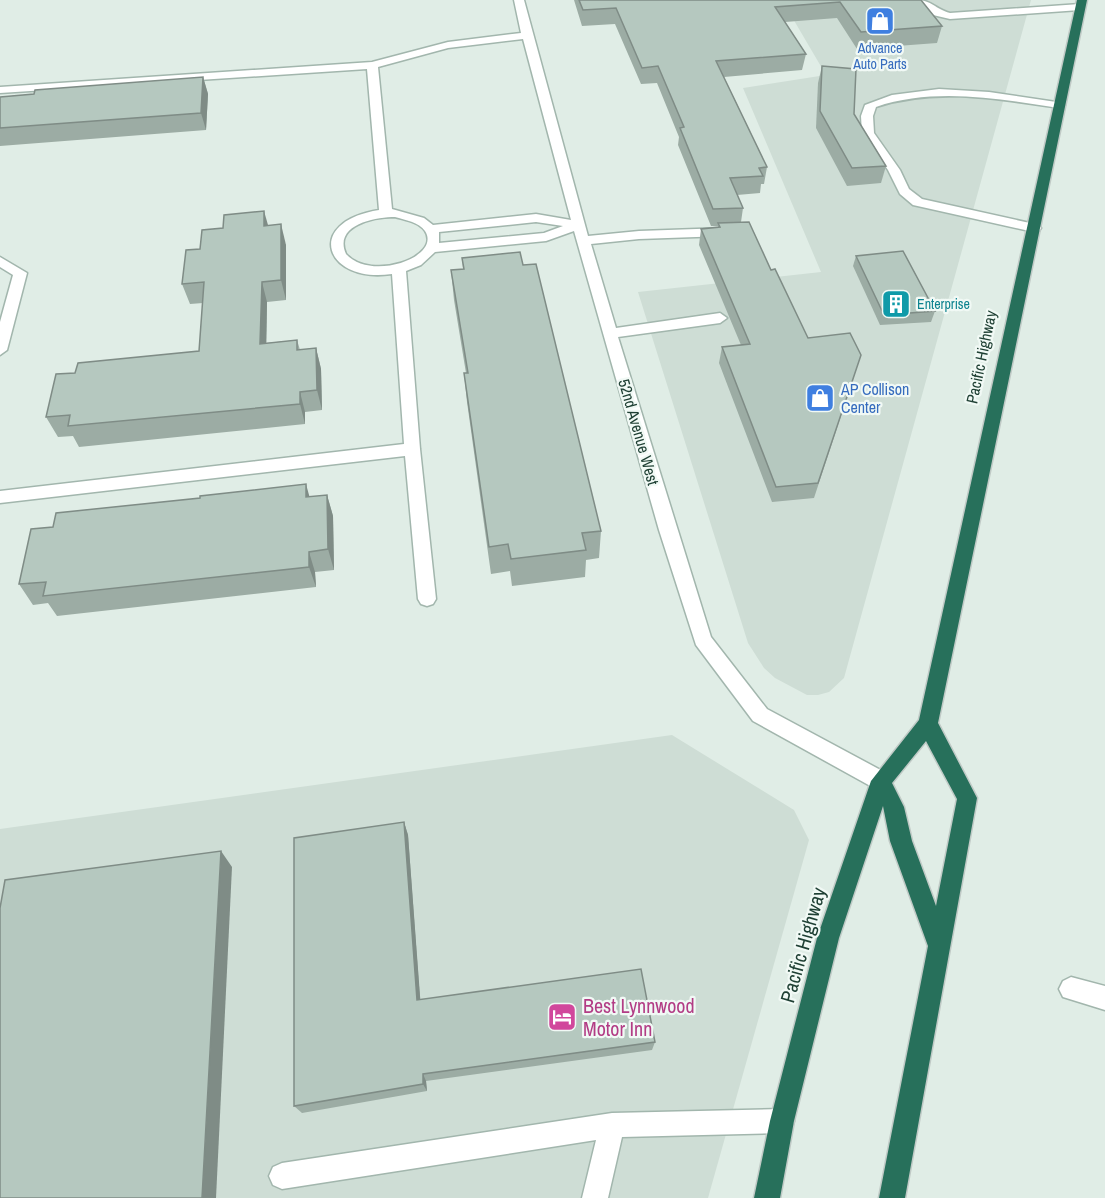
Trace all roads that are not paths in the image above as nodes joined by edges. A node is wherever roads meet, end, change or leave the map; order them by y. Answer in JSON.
{"nodes":[{"id":1,"x":519,"y":0,"type":"edge"},
{"id":2,"x":921,"y":0,"type":"edge"},
{"id":3,"x":1081,"y":4,"type":"edge"},
{"id":4,"x":529,"y":34,"type":"junction"},
{"id":5,"x":372,"y":65,"type":"junction"},
{"id":6,"x":0,"y":90,"type":"edge"},
{"id":7,"x":1059,"y":105,"type":"junction"},
{"id":8,"x":386,"y":213,"type":"junction"},
{"id":9,"x":579,"y":225,"type":"junction"},
{"id":10,"x":1034,"y":228,"type":"junction"},
{"id":11,"x":431,"y":229,"type":"junction"},
{"id":12,"x":736,"y":231,"type":"edge"},
{"id":13,"x":583,"y":241,"type":"junction"},
{"id":14,"x":432,"y":248,"type":"junction"},
{"id":15,"x":0,"y":261,"type":"edge"},
{"id":16,"x":399,"y":270,"type":"junction"},
{"id":17,"x":720,"y":318,"type":"dead end"},
{"id":18,"x":610,"y":333,"type":"junction"},
{"id":19,"x":0,"y":350,"type":"edge"},
{"id":20,"x":412,"y":449,"type":"junction"},
{"id":21,"x":0,"y":497,"type":"edge"},
{"id":22,"x":427,"y":599,"type":"dead end"},
{"id":23,"x":928,"y":724,"type":"junction"},
{"id":24,"x":881,"y":781,"type":"junction"},
{"id":25,"x":939,"y":945,"type":"junction"},
{"id":26,"x":1071,"y":989,"type":"dead end"},
{"id":27,"x":1105,"y":998,"type":"edge"},
{"id":28,"x":782,"y":1121,"type":"junction"},
{"id":29,"x":612,"y":1125,"type":"junction"},
{"id":30,"x":282,"y":1176,"type":"dead end"},
{"id":31,"x":595,"y":1198,"type":"edge"},
{"id":32,"x":767,"y":1198,"type":"edge"},
{"id":33,"x":892,"y":1198,"type":"edge"}],
"edges":[{"from":1,"to":4,"type":"street","name":"52nd Avenue West"},
{"from":2,"to":3,"type":"street"},
{"from":3,"to":7,"type":"highway","name":"Pacific Highway"},
{"from":4,"to":5,"type":"street"},
{"from":4,"to":9,"type":"street","name":"52nd Avenue West"},
{"from":5,"to":6,"type":"street"},
{"from":5,"to":8,"type":"street"},
{"from":7,"to":10,"type":"highway","name":"Pacific Highway"},
{"from":7,"to":10,"type":"street"},
{"from":8,"to":11,"type":"street"},
{"from":8,"to":16,"type":"street"},
{"from":9,"to":11,"type":"street"},
{"from":9,"to":13,"type":"street","name":"52nd Avenue West"},
{"from":9,"to":14,"type":"street"},
{"from":10,"to":23,"type":"highway","name":"Pacific Highway"},
{"from":11,"to":14,"type":"street"},
{"from":12,"to":13,"type":"street"},
{"from":13,"to":18,"type":"street","name":"52nd Avenue West"},
{"from":14,"to":16,"type":"street"},
{"from":15,"to":19,"type":"street"},
{"from":16,"to":20,"type":"street"},
{"from":17,"to":18,"type":"street"},
{"from":18,"to":24,"type":"street","name":"52nd Avenue West"},
{"from":20,"to":21,"type":"street"},
{"from":20,"to":22,"type":"street"},
{"from":23,"to":24,"type":"highway","name":"Pacific Highway"},
{"from":23,"to":25,"type":"highway"},
{"from":24,"to":25,"type":"highway"},
{"from":24,"to":28,"type":"highway","name":"Pacific Highway"},
{"from":25,"to":33,"type":"highway"},
{"from":26,"to":27,"type":"street"},
{"from":28,"to":29,"type":"street"},
{"from":28,"to":32,"type":"highway","name":"Pacific Highway"},
{"from":29,"to":30,"type":"street"},
{"from":29,"to":31,"type":"street"}]}
